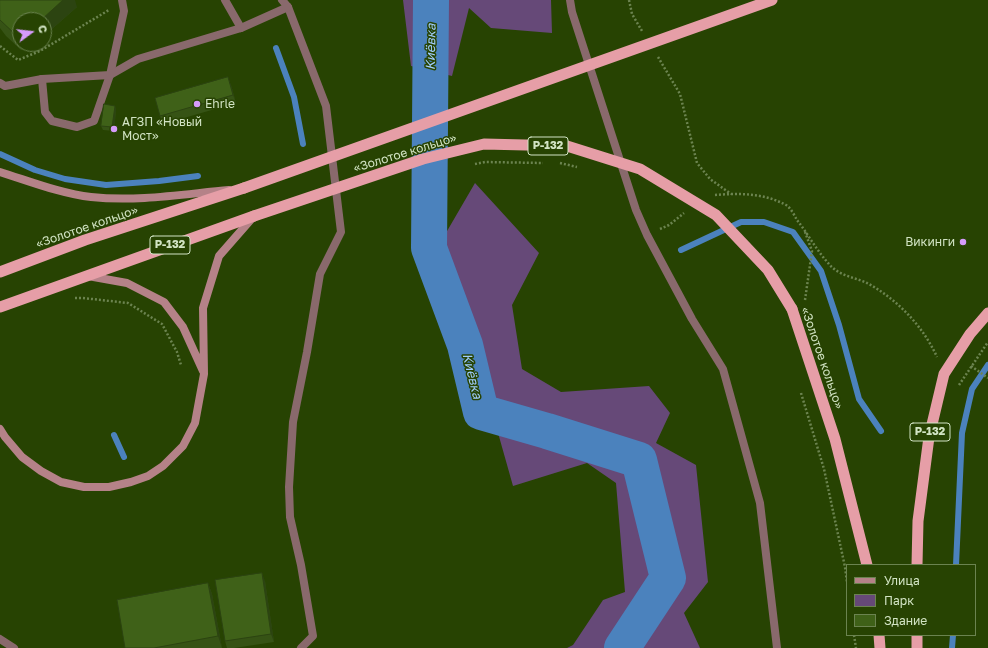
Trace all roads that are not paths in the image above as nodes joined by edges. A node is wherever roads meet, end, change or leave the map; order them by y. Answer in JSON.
{"nodes":[{"id":1,"x":225,"y":0,"type":"edge"},
{"id":2,"x":282,"y":0,"type":"edge"},
{"id":3,"x":570,"y":0,"type":"edge"},
{"id":4,"x":772,"y":0,"type":"edge"},
{"id":5,"x":123,"y":2,"type":"edge"},
{"id":6,"x":288,"y":7,"type":"junction"},
{"id":7,"x":242,"y":28,"type":"junction"},
{"id":8,"x":110,"y":75,"type":"junction"},
{"id":9,"x":42,"y":79,"type":"junction"},
{"id":10,"x":0,"y":83,"type":"edge"},
{"id":11,"x":0,"y":172,"type":"edge"},
{"id":12,"x":244,"y":188,"type":"junction"},
{"id":13,"x":254,"y":216,"type":"junction"},
{"id":14,"x":0,"y":272,"type":"edge"},
{"id":15,"x":86,"y":275,"type":"junction"},
{"id":16,"x":0,"y":307,"type":"edge"},
{"id":17,"x":988,"y":314,"type":"edge"},
{"id":18,"x":204,"y":374,"type":"junction"},
{"id":19,"x":0,"y":429,"type":"edge"},
{"id":20,"x":867,"y":564,"type":"edge"},
{"id":21,"x":918,"y":564,"type":"edge"},
{"id":22,"x":879,"y":636,"type":"edge"},
{"id":23,"x":917,"y":636,"type":"edge"},
{"id":24,"x":0,"y":639,"type":"edge"},
{"id":25,"x":14,"y":648,"type":"edge"},
{"id":26,"x":301,"y":648,"type":"edge"},
{"id":27,"x":777,"y":648,"type":"edge"},
{"id":28,"x":880,"y":648,"type":"edge"},
{"id":29,"x":917,"y":648,"type":"edge"}],
"edges":[{"from":1,"to":7,"type":"street"},
{"from":2,"to":6,"type":"street"},
{"from":3,"to":27,"type":"street"},
{"from":4,"to":12,"type":"highway","name":"«Золотое кольцо»","number":"Р-132","bridge":true},
{"from":5,"to":8,"type":"street"},
{"from":6,"to":7,"type":"street"},
{"from":6,"to":26,"type":"street"},
{"from":7,"to":8,"type":"street"},
{"from":8,"to":9,"type":"street"},
{"from":8,"to":9,"type":"street"},
{"from":9,"to":10,"type":"street"},
{"from":11,"to":12,"type":"main road"},
{"from":12,"to":14,"type":"highway","name":"«Золотое кольцо»","number":"Р-132"},
{"from":13,"to":15,"type":"highway","number":"Р-132"},
{"from":13,"to":18,"type":"main road"},
{"from":13,"to":20,"type":"highway","name":"«Золотое кольцо»","number":"Р-132","bridge":true},
{"from":15,"to":16,"type":"highway","number":"Р-132"},
{"from":15,"to":18,"type":"main road"},
{"from":17,"to":21,"type":"highway","number":"Р-132"},
{"from":18,"to":19,"type":"main road"},
{"from":22,"to":28,"type":"highway"},
{"from":23,"to":29,"type":"highway"},
{"from":24,"to":25,"type":"street"}]}
